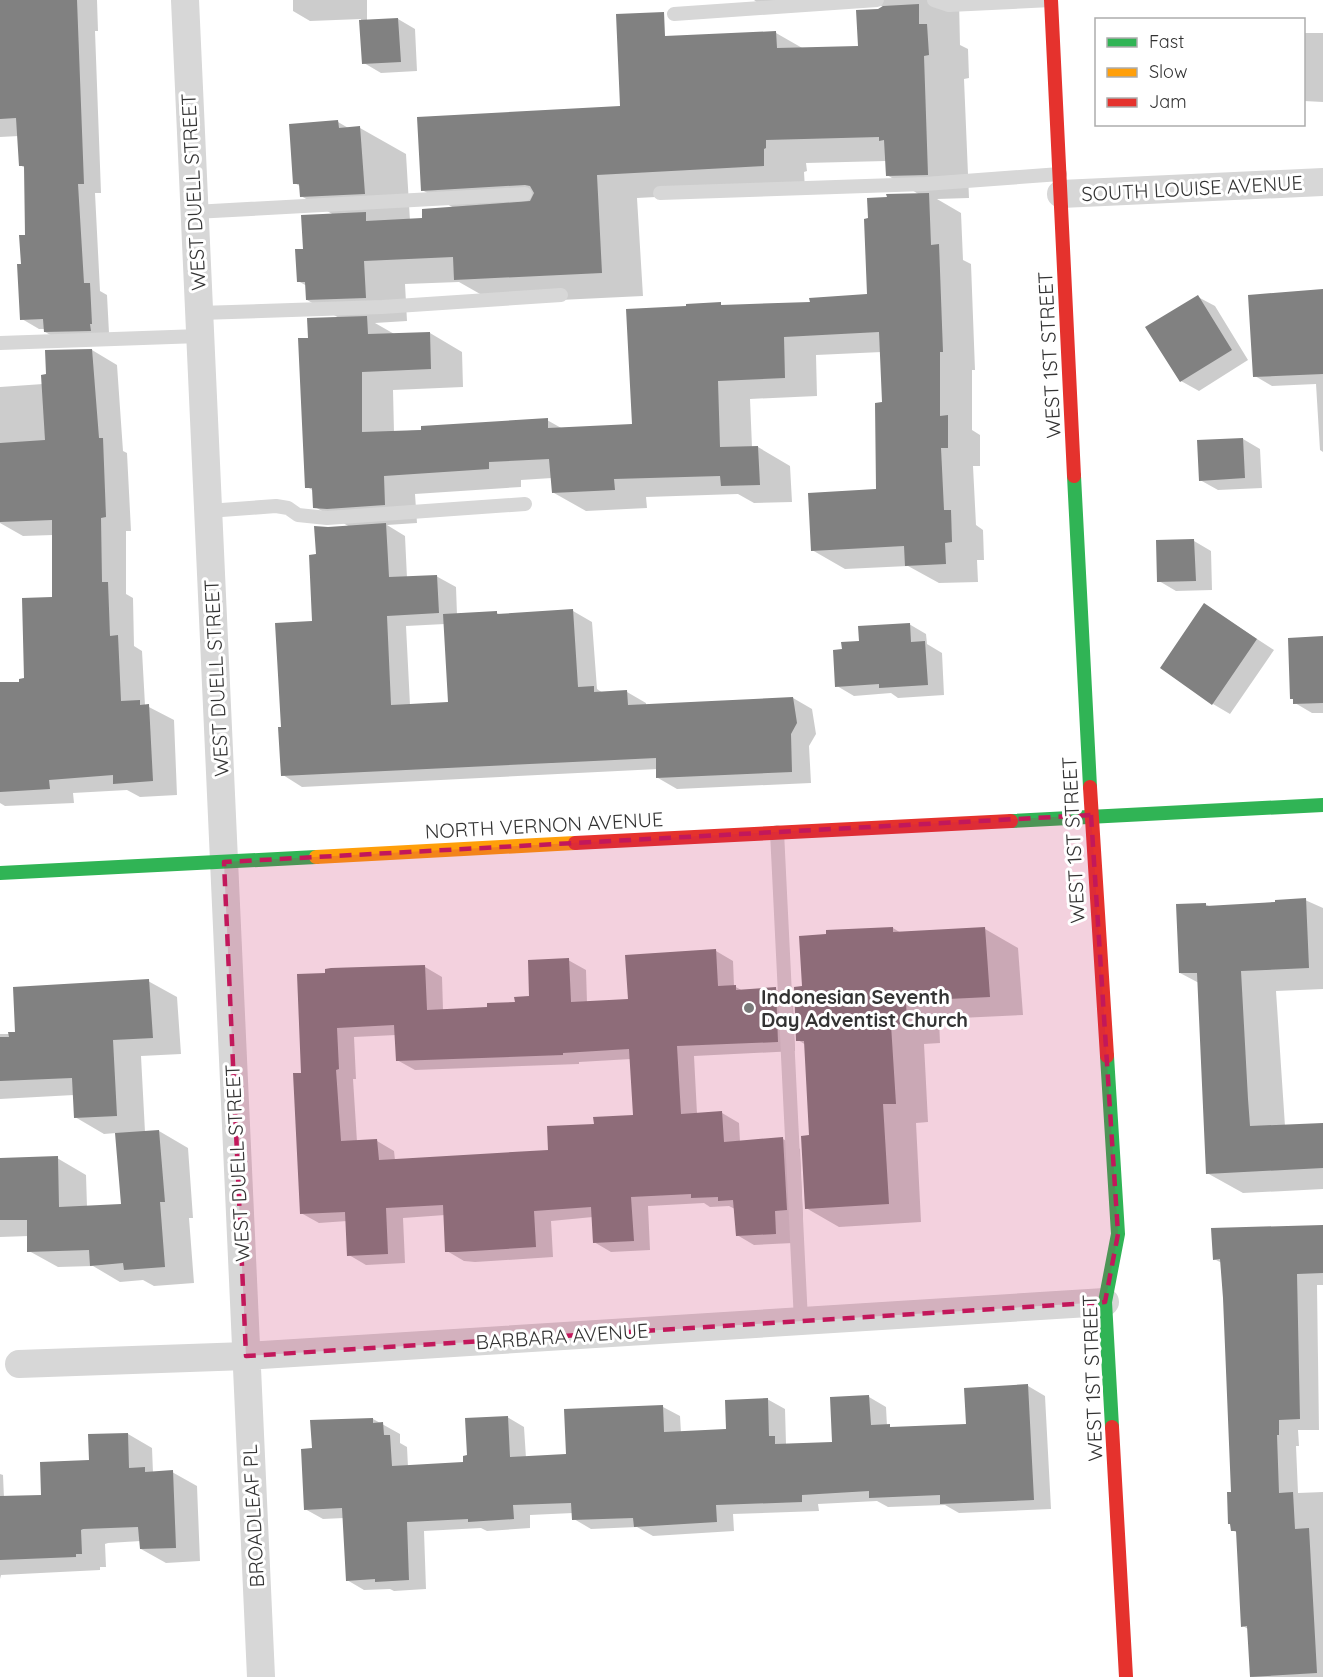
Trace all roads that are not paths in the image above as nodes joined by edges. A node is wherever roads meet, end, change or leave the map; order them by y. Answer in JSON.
{"nodes":[{"id":1,"x":185,"y":0,"type":"edge"},
{"id":2,"x":877,"y":0,"type":"edge"},
{"id":3,"x":934,"y":0,"type":"edge"},
{"id":4,"x":1051,"y":0,"type":"edge"},
{"id":5,"x":674,"y":14,"type":"dead end"},
{"id":6,"x":1323,"y":182,"type":"edge"},
{"id":7,"x":1060,"y":184,"type":"junction"},
{"id":8,"x":660,"y":193,"type":"dead end"},
{"id":9,"x":525,"y":194,"type":"dead end"},
{"id":10,"x":194,"y":212,"type":"junction"},
{"id":11,"x":561,"y":295,"type":"dead end"},
{"id":12,"x":200,"y":325,"type":"junction"},
{"id":13,"x":0,"y":343,"type":"edge"},
{"id":14,"x":525,"y":504,"type":"dead end"},
{"id":15,"x":208,"y":512,"type":"junction"},
{"id":16,"x":1323,"y":805,"type":"edge"},
{"id":17,"x":1091,"y":815,"type":"junction"},
{"id":18,"x":777,"y":832,"type":"junction"},
{"id":19,"x":224,"y":862,"type":"junction"},
{"id":20,"x":0,"y":873,"type":"edge"},
{"id":21,"x":1106,"y":1302,"type":"junction"},
{"id":22,"x":801,"y":1322,"type":"junction"},
{"id":23,"x":246,"y":1356,"type":"junction"},
{"id":24,"x":19,"y":1364,"type":"dead end"},
{"id":25,"x":261,"y":1677,"type":"edge"},
{"id":26,"x":1126,"y":1677,"type":"edge"}],
"edges":[{"from":1,"to":10,"type":"street","name":"WEST DUELL STREET"},
{"from":2,"to":5,"type":"lane"},
{"from":3,"to":4,"type":"lane"},
{"from":4,"to":7,"type":"street","name":"WEST 1ST STREET"},
{"from":6,"to":7,"type":"street","name":"SOUTH LOUISE AVENUE"},
{"from":7,"to":8,"type":"lane"},
{"from":7,"to":17,"type":"street","name":"WEST 1ST STREET"},
{"from":9,"to":10,"type":"lane"},
{"from":10,"to":12,"type":"street","name":"WEST DUELL STREET"},
{"from":11,"to":12,"type":"lane"},
{"from":12,"to":13,"type":"lane"},
{"from":12,"to":15,"type":"street","name":"WEST DUELL STREET"},
{"from":14,"to":15,"type":"lane"},
{"from":15,"to":19,"type":"street","name":"WEST DUELL STREET"},
{"from":16,"to":17,"type":"street","name":"NORTH VERNON AVENUE"},
{"from":17,"to":18,"type":"street","name":"NORTH VERNON AVENUE"},
{"from":17,"to":21,"type":"street","name":"WEST 1ST STREET"},
{"from":18,"to":19,"type":"street","name":"NORTH VERNON AVENUE"},
{"from":18,"to":22,"type":"lane"},
{"from":19,"to":20,"type":"street","name":"NORTH VERNON AVENUE"},
{"from":19,"to":23,"type":"street","name":"WEST DUELL STREET"},
{"from":21,"to":22,"type":"street","name":"BARBARA AVENUE"},
{"from":21,"to":26,"type":"street","name":"WEST 1ST STREET"},
{"from":22,"to":23,"type":"street","name":"BARBARA AVENUE"},
{"from":23,"to":24,"type":"street","name":"BARBARA AVENUE"},
{"from":23,"to":25,"type":"street","name":"BROADLEAF PL"}]}
